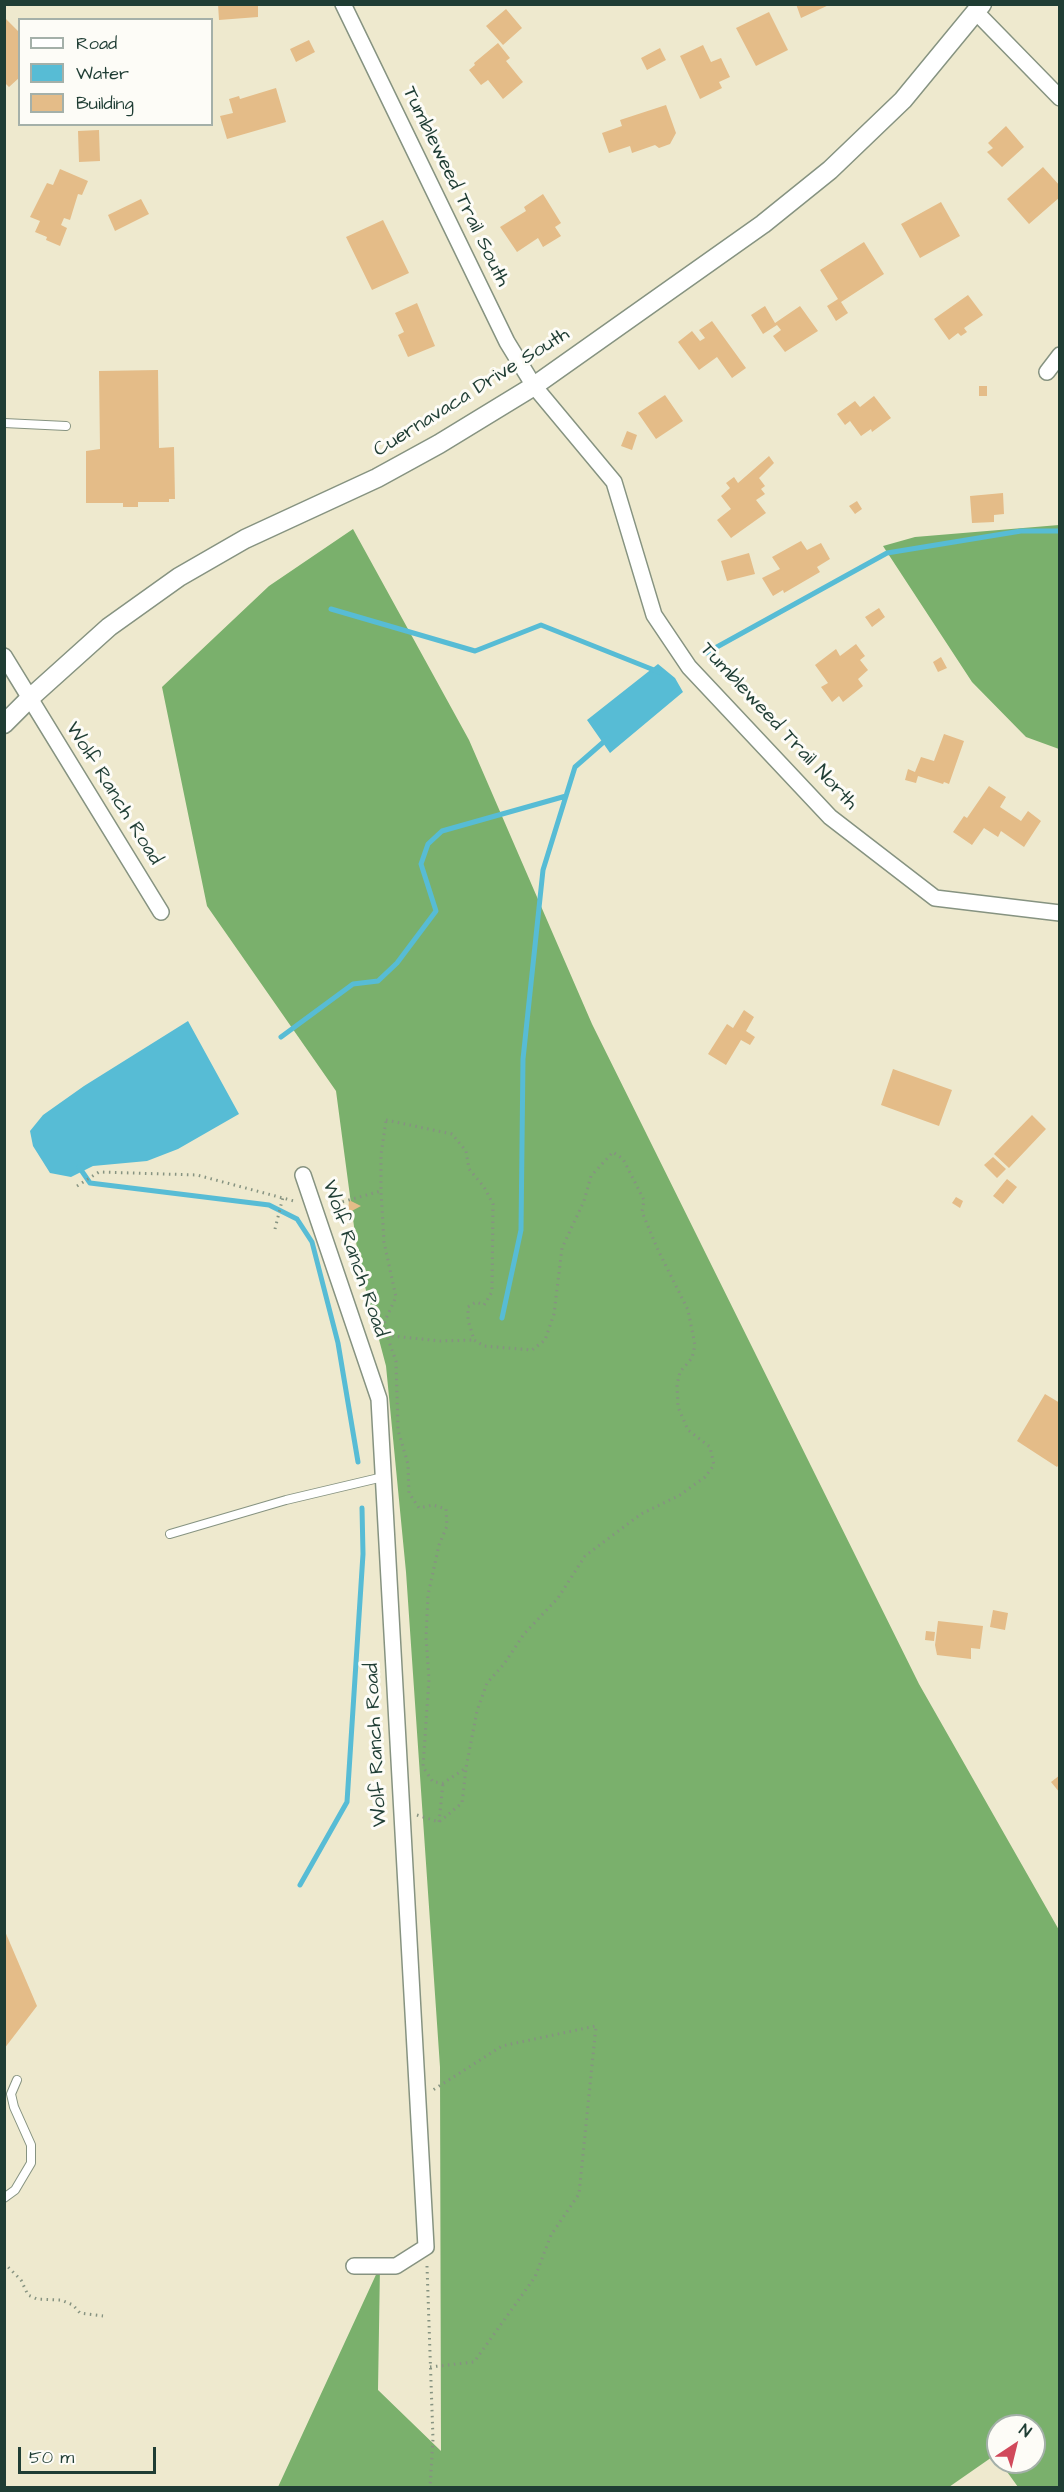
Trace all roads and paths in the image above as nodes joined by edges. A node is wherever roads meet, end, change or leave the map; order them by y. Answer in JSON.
{"nodes":[{"id":1,"x":343,"y":4,"type":"edge"},
{"id":2,"x":979,"y":8,"type":"edge"},
{"id":3,"x":1059,"y":98,"type":"edge"},
{"id":4,"x":1059,"y":355,"type":"edge"},
{"id":5,"x":1047,"y":372,"type":"dead end"},
{"id":6,"x":534,"y":386,"type":"junction"},
{"id":7,"x":4,"y":423,"type":"edge"},
{"id":8,"x":66,"y":426,"type":"dead end"},
{"id":9,"x":4,"y":656,"type":"edge"},
{"id":10,"x":30,"y":698,"type":"junction"},
{"id":11,"x":4,"y":724,"type":"edge"},
{"id":12,"x":161,"y":912,"type":"dead end"},
{"id":13,"x":1059,"y":913,"type":"edge"},
{"id":14,"x":303,"y":1175,"type":"dead end"},
{"id":15,"x":77,"y":1186,"type":"dead end"},
{"id":16,"x":381,"y":1191,"type":"junction"},
{"id":17,"x":283,"y":1197,"type":"junction"},
{"id":18,"x":316,"y":1211,"type":"junction"},
{"id":19,"x":275,"y":1229,"type":"dead end"},
{"id":20,"x":356,"y":1332,"type":"junction"},
{"id":21,"x":387,"y":1335,"type":"junction"},
{"id":22,"x":474,"y":1340,"type":"junction"},
{"id":23,"x":383,"y":1477,"type":"junction"},
{"id":24,"x":170,"y":1534,"type":"dead end"},
{"id":25,"x":466,"y":1768,"type":"junction"},
{"id":26,"x":443,"y":1783,"type":"junction"},
{"id":27,"x":402,"y":1810,"type":"junction"},
{"id":28,"x":439,"y":1822,"type":"junction"},
{"id":29,"x":17,"y":2080,"type":"dead end"},
{"id":30,"x":418,"y":2100,"type":"junction"},
{"id":31,"x":4,"y":2198,"type":"edge"},
{"id":32,"x":426,"y":2247,"type":"junction"},
{"id":33,"x":4,"y":2263,"type":"edge"},
{"id":34,"x":354,"y":2266,"type":"dead end"},
{"id":35,"x":103,"y":2316,"type":"dead end"},
{"id":36,"x":430,"y":2367,"type":"junction"},
{"id":37,"x":430,"y":2487,"type":"edge"}],
"edges":[{"from":1,"to":6,"type":"street","name":"Tumbleweed Trail South"},
{"from":2,"to":3,"type":"street"},
{"from":2,"to":6,"type":"street","name":"Cuernavaca Drive South"},
{"from":4,"to":5,"type":"street"},
{"from":6,"to":10,"type":"street","name":"Cuernavaca Drive South"},
{"from":6,"to":13,"type":"street","name":"Tumbleweed Trail North"},
{"from":7,"to":8,"type":"lane"},
{"from":9,"to":10,"type":"street","name":"Wolf Ranch Road"},
{"from":10,"to":11,"type":"street","name":"Cuernavaca Drive South"},
{"from":10,"to":12,"type":"street","name":"Wolf Ranch Road"},
{"from":14,"to":18,"type":"street","name":"Wolf Ranch Road"},
{"from":15,"to":17,"type":"path"},
{"from":16,"to":18,"type":"path"},
{"from":16,"to":21,"type":"path"},
{"from":16,"to":22,"type":"path"},
{"from":17,"to":18,"type":"path"},
{"from":17,"to":19,"type":"path"},
{"from":18,"to":20,"type":"street","name":"Wolf Ranch Road"},
{"from":20,"to":21,"type":"path"},
{"from":20,"to":23,"type":"street","name":"Wolf Ranch Road"},
{"from":21,"to":22,"type":"path"},
{"from":21,"to":26,"type":"path"},
{"from":22,"to":25,"type":"path"},
{"from":23,"to":24,"type":"lane"},
{"from":23,"to":27,"type":"street","name":"Wolf Ranch Road"},
{"from":25,"to":26,"type":"path"},
{"from":25,"to":28,"type":"path"},
{"from":26,"to":28,"type":"path"},
{"from":27,"to":28,"type":"path"},
{"from":27,"to":30,"type":"street","name":"Wolf Ranch Road"},
{"from":29,"to":31,"type":"lane"},
{"from":30,"to":32,"type":"street","name":"Wolf Ranch Road"},
{"from":30,"to":36,"type":"path"},
{"from":32,"to":34,"type":"street"},
{"from":32,"to":36,"type":"path"},
{"from":33,"to":35,"type":"path"},
{"from":36,"to":37,"type":"path"}]}
